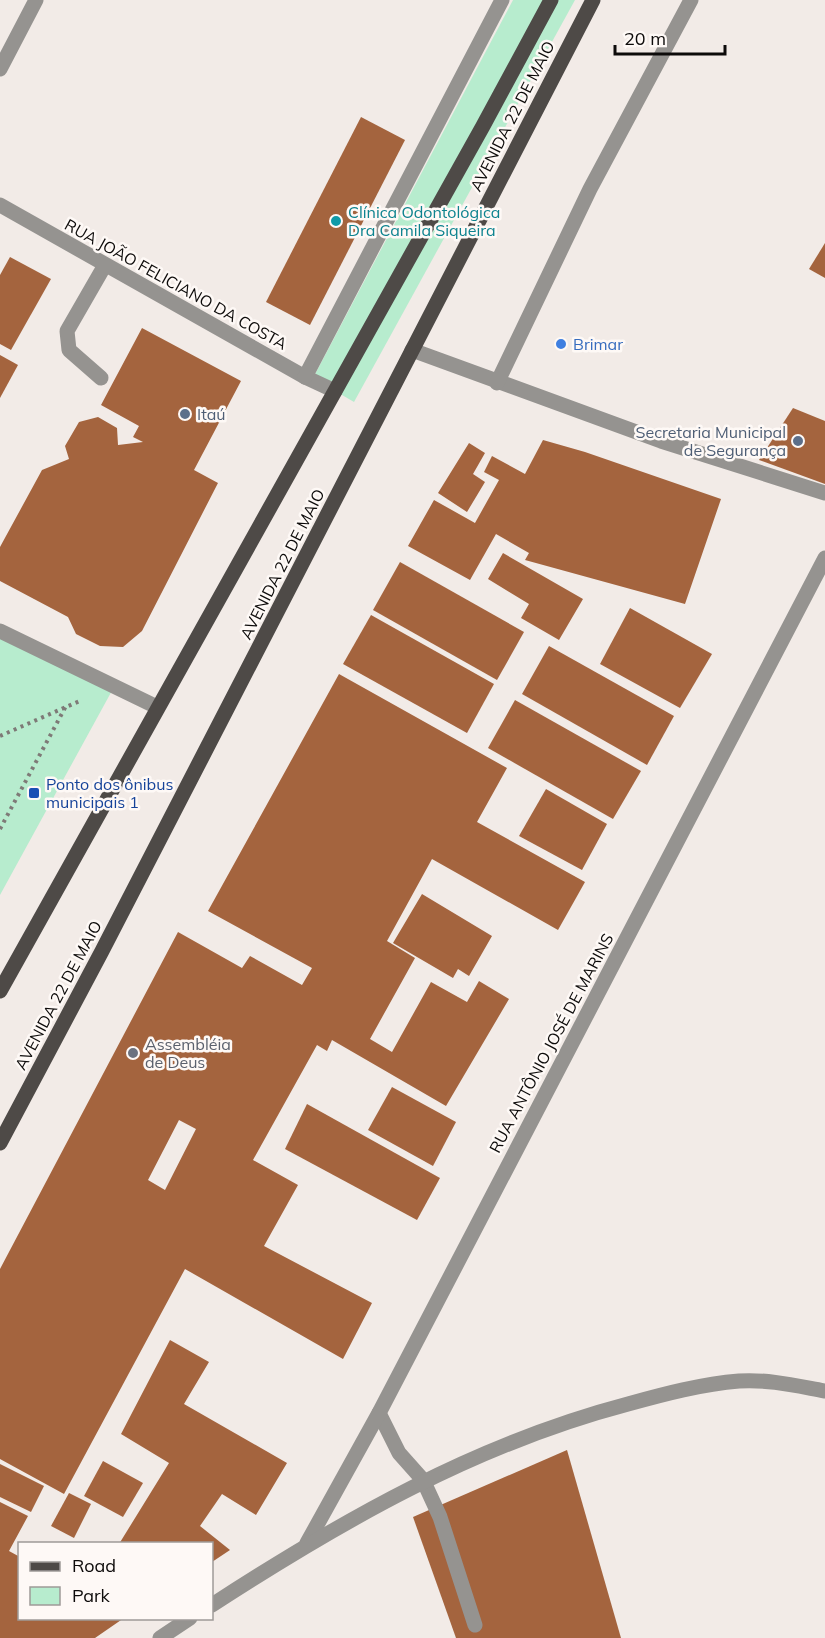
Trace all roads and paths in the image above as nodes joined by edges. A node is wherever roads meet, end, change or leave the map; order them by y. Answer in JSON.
{"nodes":[{"id":1,"x":36,"y":0,"type":"edge"},
{"id":2,"x":502,"y":0,"type":"edge"},
{"id":3,"x":551,"y":0,"type":"edge"},
{"id":4,"x":593,"y":0,"type":"edge"},
{"id":5,"x":691,"y":0,"type":"edge"},
{"id":6,"x":0,"y":69,"type":"edge"},
{"id":7,"x":0,"y":206,"type":"edge"},
{"id":8,"x":105,"y":265,"type":"junction"},
{"id":9,"x":412,"y":350,"type":"junction"},
{"id":10,"x":305,"y":377,"type":"junction"},
{"id":11,"x":101,"y":378,"type":"dead end"},
{"id":12,"x":497,"y":383,"type":"junction"},
{"id":13,"x":335,"y":391,"type":"junction"},
{"id":14,"x":825,"y":493,"type":"edge"},
{"id":15,"x":825,"y":558,"type":"edge"},
{"id":16,"x":0,"y":631,"type":"edge"},
{"id":17,"x":114,"y":687,"type":"junction"},
{"id":18,"x":66,"y":706,"type":"junction"},
{"id":19,"x":157,"y":707,"type":"junction"},
{"id":20,"x":0,"y":736,"type":"edge"},
{"id":21,"x":0,"y":829,"type":"edge"},
{"id":22,"x":0,"y":992,"type":"edge"},
{"id":23,"x":0,"y":1143,"type":"edge"},
{"id":24,"x":825,"y":1391,"type":"edge"},
{"id":25,"x":379,"y":1413,"type":"junction"},
{"id":26,"x":423,"y":1480,"type":"junction"},
{"id":27,"x":307,"y":1543,"type":"junction"},
{"id":28,"x":213,"y":1604,"type":"edge"},
{"id":29,"x":187,"y":1620,"type":"edge"},
{"id":30,"x":475,"y":1625,"type":"dead end"},
{"id":31,"x":160,"y":1638,"type":"edge"}],
"edges":[{"from":1,"to":6,"type":"street"},
{"from":2,"to":10,"type":"street"},
{"from":3,"to":13,"type":"main road","name":"AVENIDA 22 DE MAIO"},
{"from":4,"to":9,"type":"main road","name":"AVENIDA 22 DE MAIO"},
{"from":5,"to":12,"type":"street"},
{"from":7,"to":8,"type":"street","name":"RUA JOÃO FELICIANO DA COSTA"},
{"from":8,"to":10,"type":"street","name":"RUA JOÃO FELICIANO DA COSTA"},
{"from":8,"to":11,"type":"street"},
{"from":9,"to":12,"type":"street"},
{"from":9,"to":23,"type":"main road","name":"AVENIDA 22 DE MAIO"},
{"from":10,"to":13,"type":"street","name":"RUA JOÃO FELICIANO DA COSTA"},
{"from":12,"to":14,"type":"street"},
{"from":13,"to":19,"type":"main road","name":"AVENIDA 22 DE MAIO"},
{"from":15,"to":25,"type":"street","name":"RUA ANTÔNIO JOSÉ DE MARINS"},
{"from":16,"to":17,"type":"street"},
{"from":17,"to":18,"type":"path"},
{"from":17,"to":19,"type":"street"},
{"from":18,"to":20,"type":"path"},
{"from":18,"to":21,"type":"path"},
{"from":19,"to":22,"type":"main road","name":"AVENIDA 22 DE MAIO"},
{"from":24,"to":26,"type":"street"},
{"from":25,"to":26,"type":"street"},
{"from":25,"to":27,"type":"street","name":"RUA ANTÔNIO JOSÉ DE MARINS"},
{"from":26,"to":27,"type":"street"},
{"from":26,"to":30,"type":"street"},
{"from":27,"to":28,"type":"street"},
{"from":29,"to":31,"type":"street"}]}
